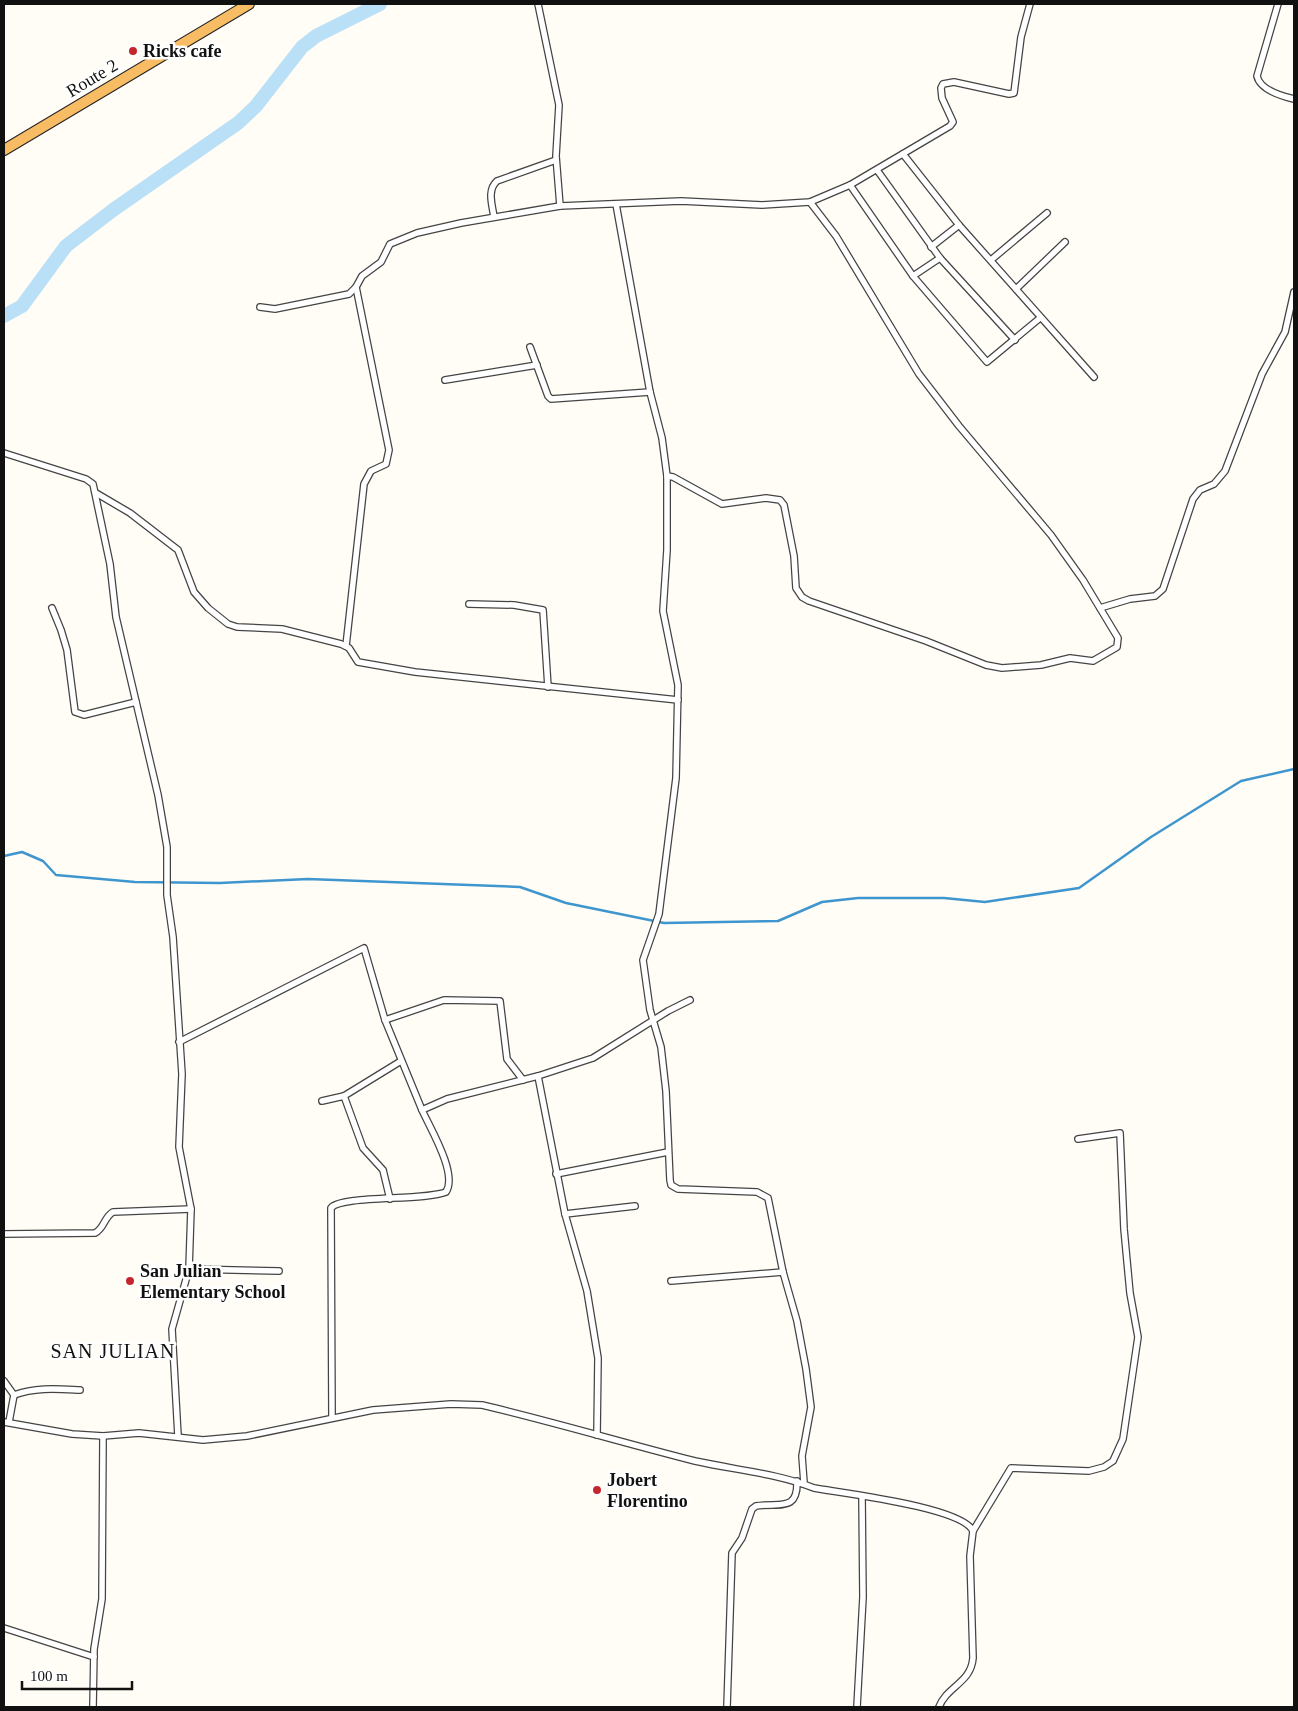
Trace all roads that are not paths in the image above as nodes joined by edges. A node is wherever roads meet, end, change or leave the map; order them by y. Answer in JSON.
{"nodes":[{"id":1,"x":249,"y":4,"type":"edge"},
{"id":2,"x":538,"y":4,"type":"edge"},
{"id":3,"x":1030,"y":4,"type":"edge"},
{"id":4,"x":1278,"y":4,"type":"edge"},
{"id":5,"x":1294,"y":99,"type":"edge"},
{"id":6,"x":4,"y":150,"type":"edge"},
{"id":7,"x":903,"y":154,"type":"junction"},
{"id":8,"x":556,"y":160,"type":"junction"},
{"id":9,"x":877,"y":170,"type":"junction"},
{"id":10,"x":850,"y":186,"type":"junction"},
{"id":11,"x":810,"y":202,"type":"junction"},
{"id":12,"x":616,"y":204,"type":"junction"},
{"id":13,"x":560,"y":206,"type":"junction"},
{"id":14,"x":1047,"y":213,"type":"dead end"},
{"id":15,"x":494,"y":216,"type":"junction"},
{"id":16,"x":959,"y":225,"type":"junction"},
{"id":17,"x":1065,"y":242,"type":"dead end"},
{"id":18,"x":931,"y":246,"type":"junction"},
{"id":19,"x":940,"y":258,"type":"junction"},
{"id":20,"x":992,"y":260,"type":"junction"},
{"id":21,"x":914,"y":276,"type":"junction"},
{"id":22,"x":356,"y":287,"type":"junction"},
{"id":23,"x":1016,"y":289,"type":"junction"},
{"id":24,"x":1294,"y":292,"type":"edge"},
{"id":25,"x":260,"y":306,"type":"dead end"},
{"id":26,"x":1040,"y":318,"type":"junction"},
{"id":27,"x":1015,"y":340,"type":"junction"},
{"id":28,"x":530,"y":347,"type":"dead end"},
{"id":29,"x":538,"y":365,"type":"junction"},
{"id":30,"x":1094,"y":377,"type":"dead end"},
{"id":31,"x":445,"y":380,"type":"dead end"},
{"id":32,"x":650,"y":392,"type":"junction"},
{"id":33,"x":4,"y":453,"type":"edge"},
{"id":34,"x":667,"y":476,"type":"junction"},
{"id":35,"x":96,"y":493,"type":"junction"},
{"id":36,"x":469,"y":604,"type":"dead end"},
{"id":37,"x":52,"y":608,"type":"dead end"},
{"id":38,"x":1100,"y":608,"type":"junction"},
{"id":39,"x":346,"y":646,"type":"junction"},
{"id":40,"x":548,"y":687,"type":"junction"},
{"id":41,"x":678,"y":700,"type":"junction"},
{"id":42,"x":136,"y":702,"type":"junction"},
{"id":43,"x":690,"y":1000,"type":"dead end"},
{"id":44,"x":654,"y":1019,"type":"junction"},
{"id":45,"x":385,"y":1020,"type":"junction"},
{"id":46,"x":179,"y":1042,"type":"junction"},
{"id":47,"x":401,"y":1061,"type":"junction"},
{"id":48,"x":538,"y":1076,"type":"junction"},
{"id":49,"x":523,"y":1080,"type":"junction"},
{"id":50,"x":344,"y":1096,"type":"junction"},
{"id":51,"x":322,"y":1101,"type":"dead end"},
{"id":52,"x":422,"y":1110,"type":"junction"},
{"id":53,"x":1078,"y":1138,"type":"dead end"},
{"id":54,"x":668,"y":1152,"type":"junction"},
{"id":55,"x":556,"y":1174,"type":"junction"},
{"id":56,"x":390,"y":1199,"type":"junction"},
{"id":57,"x":635,"y":1206,"type":"dead end"},
{"id":58,"x":191,"y":1210,"type":"junction"},
{"id":59,"x":565,"y":1214,"type":"junction"},
{"id":60,"x":4,"y":1234,"type":"edge"},
{"id":61,"x":189,"y":1269,"type":"junction"},
{"id":62,"x":279,"y":1271,"type":"dead end"},
{"id":63,"x":783,"y":1272,"type":"junction"},
{"id":64,"x":671,"y":1281,"type":"dead end"},
{"id":65,"x":4,"y":1381,"type":"edge"},
{"id":66,"x":80,"y":1390,"type":"dead end"},
{"id":67,"x":14,"y":1395,"type":"junction"},
{"id":68,"x":332,"y":1418,"type":"junction"},
{"id":69,"x":7,"y":1422,"type":"edge"},
{"id":70,"x":597,"y":1435,"type":"junction"},
{"id":71,"x":103,"y":1436,"type":"junction"},
{"id":72,"x":178,"y":1436,"type":"junction"},
{"id":73,"x":801,"y":1482,"type":"junction"},
{"id":74,"x":862,"y":1496,"type":"junction"},
{"id":75,"x":973,"y":1531,"type":"junction"},
{"id":76,"x":4,"y":1628,"type":"edge"},
{"id":77,"x":94,"y":1657,"type":"junction"},
{"id":78,"x":93,"y":1707,"type":"edge"},
{"id":79,"x":727,"y":1707,"type":"edge"},
{"id":80,"x":857,"y":1707,"type":"edge"},
{"id":81,"x":939,"y":1707,"type":"edge"}],
"edges":[{"from":1,"to":6,"type":"highway","name":"Route 2"},
{"from":2,"to":8,"type":"street"},
{"from":3,"to":7,"type":"street"},
{"from":4,"to":5,"type":"street"},
{"from":7,"to":9,"type":"street"},
{"from":7,"to":16,"type":"street"},
{"from":8,"to":13,"type":"street"},
{"from":8,"to":15,"type":"street"},
{"from":9,"to":10,"type":"street"},
{"from":9,"to":18,"type":"street"},
{"from":10,"to":11,"type":"street"},
{"from":10,"to":21,"type":"street"},
{"from":11,"to":12,"type":"street"},
{"from":11,"to":38,"type":"street"},
{"from":12,"to":13,"type":"street"},
{"from":12,"to":32,"type":"street"},
{"from":13,"to":15,"type":"street"},
{"from":14,"to":20,"type":"street"},
{"from":15,"to":22,"type":"street"},
{"from":16,"to":18,"type":"street"},
{"from":16,"to":20,"type":"street"},
{"from":17,"to":23,"type":"street"},
{"from":18,"to":19,"type":"street"},
{"from":19,"to":21,"type":"street"},
{"from":19,"to":27,"type":"street"},
{"from":20,"to":23,"type":"street"},
{"from":21,"to":27,"type":"street"},
{"from":22,"to":25,"type":"street"},
{"from":22,"to":39,"type":"street"},
{"from":23,"to":26,"type":"street"},
{"from":24,"to":38,"type":"street"},
{"from":26,"to":27,"type":"street"},
{"from":26,"to":30,"type":"street"},
{"from":28,"to":29,"type":"street"},
{"from":29,"to":31,"type":"street"},
{"from":29,"to":32,"type":"street"},
{"from":32,"to":34,"type":"street"},
{"from":33,"to":35,"type":"street"},
{"from":34,"to":38,"type":"street"},
{"from":34,"to":41,"type":"street"},
{"from":35,"to":39,"type":"street"},
{"from":35,"to":42,"type":"street"},
{"from":36,"to":40,"type":"street"},
{"from":37,"to":42,"type":"street"},
{"from":39,"to":40,"type":"street"},
{"from":40,"to":41,"type":"street"},
{"from":41,"to":44,"type":"street"},
{"from":42,"to":46,"type":"street"},
{"from":43,"to":44,"type":"street"},
{"from":44,"to":48,"type":"street"},
{"from":44,"to":54,"type":"street"},
{"from":45,"to":46,"type":"street"},
{"from":45,"to":47,"type":"street"},
{"from":45,"to":49,"type":"street"},
{"from":46,"to":58,"type":"street"},
{"from":47,"to":50,"type":"street"},
{"from":47,"to":52,"type":"street"},
{"from":48,"to":49,"type":"street"},
{"from":48,"to":55,"type":"street"},
{"from":49,"to":52,"type":"street"},
{"from":50,"to":51,"type":"street"},
{"from":50,"to":56,"type":"street"},
{"from":52,"to":56,"type":"street"},
{"from":53,"to":75,"type":"street"},
{"from":54,"to":55,"type":"street"},
{"from":54,"to":63,"type":"street"},
{"from":55,"to":59,"type":"street"},
{"from":56,"to":68,"type":"street"},
{"from":57,"to":59,"type":"street"},
{"from":58,"to":60,"type":"street"},
{"from":58,"to":61,"type":"street"},
{"from":59,"to":70,"type":"street"},
{"from":61,"to":62,"type":"street"},
{"from":61,"to":72,"type":"street"},
{"from":63,"to":64,"type":"street"},
{"from":63,"to":73,"type":"street"},
{"from":65,"to":67,"type":"street"},
{"from":66,"to":67,"type":"street"},
{"from":67,"to":69,"type":"street"},
{"from":68,"to":70,"type":"street"},
{"from":68,"to":72,"type":"street"},
{"from":69,"to":71,"type":"street"},
{"from":70,"to":73,"type":"street"},
{"from":71,"to":72,"type":"street"},
{"from":71,"to":77,"type":"street"},
{"from":73,"to":74,"type":"street"},
{"from":73,"to":79,"type":"street"},
{"from":74,"to":75,"type":"street"},
{"from":74,"to":80,"type":"street"},
{"from":75,"to":81,"type":"street"},
{"from":76,"to":77,"type":"street"},
{"from":77,"to":78,"type":"street"}]}
